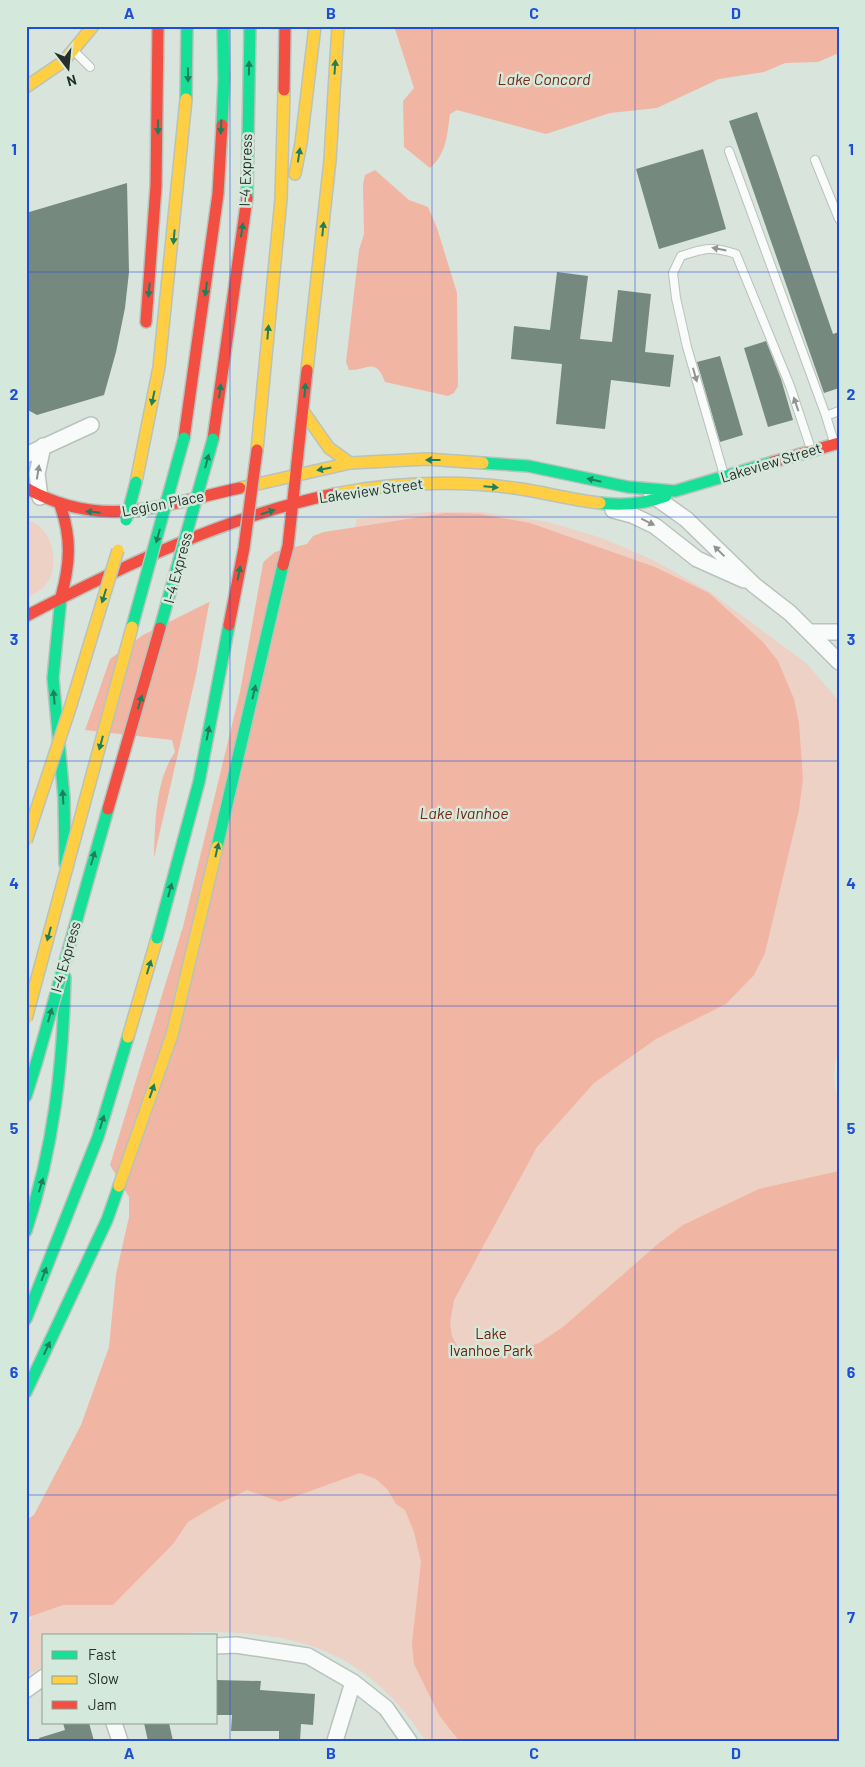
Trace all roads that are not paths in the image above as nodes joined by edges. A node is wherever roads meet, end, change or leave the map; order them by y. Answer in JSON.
{"nodes":[{"id":1,"x":93,"y":26,"type":"edge"},
{"id":2,"x":158,"y":26,"type":"edge"},
{"id":3,"x":187,"y":26,"type":"edge"},
{"id":4,"x":223,"y":26,"type":"edge"},
{"id":5,"x":250,"y":26,"type":"edge"},
{"id":6,"x":285,"y":26,"type":"edge"},
{"id":7,"x":315,"y":26,"type":"edge"},
{"id":8,"x":338,"y":26,"type":"edge"},
{"id":9,"x":75,"y":52,"type":"junction"},
{"id":10,"x":90,"y":68,"type":"dead end"},
{"id":11,"x":26,"y":88,"type":"edge"},
{"id":12,"x":729,"y":151,"type":"dead end"},
{"id":13,"x":815,"y":160,"type":"dead end"},
{"id":14,"x":281,"y":199,"type":"junction"},
{"id":15,"x":839,"y":219,"type":"edge"},
{"id":16,"x":144,"y":338,"type":"dead end"},
{"id":17,"x":303,"y":411,"type":"junction"},
{"id":18,"x":839,"y":411,"type":"edge"},
{"id":19,"x":826,"y":416,"type":"junction"},
{"id":20,"x":91,"y":425,"type":"dead end"},
{"id":21,"x":837,"y":443,"type":"edge"},
{"id":22,"x":43,"y":446,"type":"junction"},
{"id":23,"x":811,"y":451,"type":"junction"},
{"id":24,"x":26,"y":455,"type":"edge"},
{"id":25,"x":350,"y":463,"type":"junction"},
{"id":26,"x":297,"y":474,"type":"junction"},
{"id":27,"x":725,"y":477,"type":"junction"},
{"id":28,"x":124,"y":482,"type":"dead end"},
{"id":29,"x":243,"y":486,"type":"joint"},
{"id":30,"x":26,"y":488,"type":"edge"},
{"id":31,"x":642,"y":489,"type":"junction"},
{"id":32,"x":675,"y":491,"type":"junction"},
{"id":33,"x":40,"y":497,"type":"junction"},
{"id":34,"x":660,"y":499,"type":"junction"},
{"id":35,"x":585,"y":502,"type":"junction"},
{"id":36,"x":292,"y":504,"type":"junction"},
{"id":37,"x":60,"y":505,"type":"junction"},
{"id":38,"x":126,"y":520,"type":"junction"},
{"id":39,"x":754,"y":585,"type":"junction"},
{"id":40,"x":61,"y":598,"type":"junction"},
{"id":41,"x":26,"y":616,"type":"edge"},
{"id":42,"x":810,"y":632,"type":"junction"},
{"id":43,"x":839,"y":632,"type":"edge"},
{"id":44,"x":839,"y":662,"type":"edge"},
{"id":45,"x":26,"y":841,"type":"edge"},
{"id":46,"x":26,"y":1018,"type":"edge"},
{"id":47,"x":26,"y":1096,"type":"edge"},
{"id":48,"x":26,"y":1232,"type":"edge"},
{"id":49,"x":26,"y":1320,"type":"edge"},
{"id":50,"x":26,"y":1392,"type":"edge"},
{"id":51,"x":218,"y":1646,"type":"edge"},
{"id":52,"x":42,"y":1678,"type":"edge"},
{"id":53,"x":353,"y":1682,"type":"junction"},
{"id":54,"x":26,"y":1690,"type":"edge"},
{"id":55,"x":114,"y":1724,"type":"edge"},
{"id":56,"x":120,"y":1741,"type":"edge"},
{"id":57,"x":335,"y":1741,"type":"edge"},
{"id":58,"x":409,"y":1741,"type":"edge"}],
"edges":[{"from":1,"to":9,"type":"main road"},
{"from":2,"to":16,"type":"main road","one_way":true},
{"from":3,"to":38,"type":"main road","one_way":true,"bridge":true},
{"from":4,"to":46,"type":"main road","name":"I-4 Express","one_way":true,"bridge":true},
{"from":47,"to":5,"type":"main road","name":"I-4 Express","one_way":true,"bridge":true},
{"from":6,"to":14,"type":"main road"},
{"from":14,"to":7,"type":"main road","one_way":true},
{"from":17,"to":8,"type":"main road","one_way":true},
{"from":9,"to":10,"type":"lane"},
{"from":9,"to":11,"type":"main road"},
{"from":12,"to":19,"type":"lane"},
{"from":13,"to":15,"type":"lane"},
{"from":49,"to":14,"type":"main road","one_way":true,"bridge":true},
{"from":17,"to":25,"type":"main road"},
{"from":17,"to":26,"type":"main road"},
{"from":18,"to":19,"type":"lane"},
{"from":19,"to":21,"type":"lane"},
{"from":20,"to":22,"type":"street"},
{"from":21,"to":23,"type":"main road","name":"Lakeview Street"},
{"from":22,"to":24,"type":"street"},
{"from":33,"to":22,"type":"street","one_way":true},
{"from":23,"to":27,"type":"main road","name":"Lakeview Street"},
{"from":23,"to":27,"type":"lane","one_way":true},
{"from":25,"to":26,"type":"main road","name":"Lakeview Street","one_way":true},
{"from":31,"to":25,"type":"main road","name":"Lakeview Street","one_way":true},
{"from":26,"to":29,"type":"main road","name":"Lakeview Street"},
{"from":26,"to":36,"type":"main road"},
{"from":27,"to":32,"type":"main road","name":"Lakeview Street"},
{"from":28,"to":38,"type":"main road"},
{"from":29,"to":37,"type":"main road","name":"Legion Place","one_way":true},
{"from":30,"to":33,"type":"main road","name":"Legion Place"},
{"from":31,"to":32,"type":"main road","name":"Lakeview Street"},
{"from":31,"to":34,"type":"street"},
{"from":32,"to":34,"type":"main road","name":"Lakeview Street"},
{"from":33,"to":37,"type":"main road","name":"Legion Place"},
{"from":34,"to":35,"type":"main road","name":"Lakeview Street"},
{"from":39,"to":34,"type":"street","one_way":true},
{"from":36,"to":35,"type":"main road","name":"Lakeview Street","one_way":true},
{"from":35,"to":39,"type":"street","one_way":true},
{"from":40,"to":36,"type":"main road","name":"Lakeview Street","one_way":true},
{"from":50,"to":36,"type":"main road","one_way":true},
{"from":37,"to":40,"type":"main road"},
{"from":38,"to":45,"type":"main road","one_way":true,"bridge":true},
{"from":39,"to":42,"type":"street"},
{"from":40,"to":41,"type":"main road","name":"Lakeview Street"},
{"from":48,"to":40,"type":"main road","one_way":true},
{"from":42,"to":43,"type":"street"},
{"from":42,"to":44,"type":"street"},
{"from":51,"to":53,"type":"street"},
{"from":52,"to":54,"type":"street"},
{"from":53,"to":57,"type":"street"},
{"from":53,"to":58,"type":"street"},
{"from":55,"to":56,"type":"street"}]}
